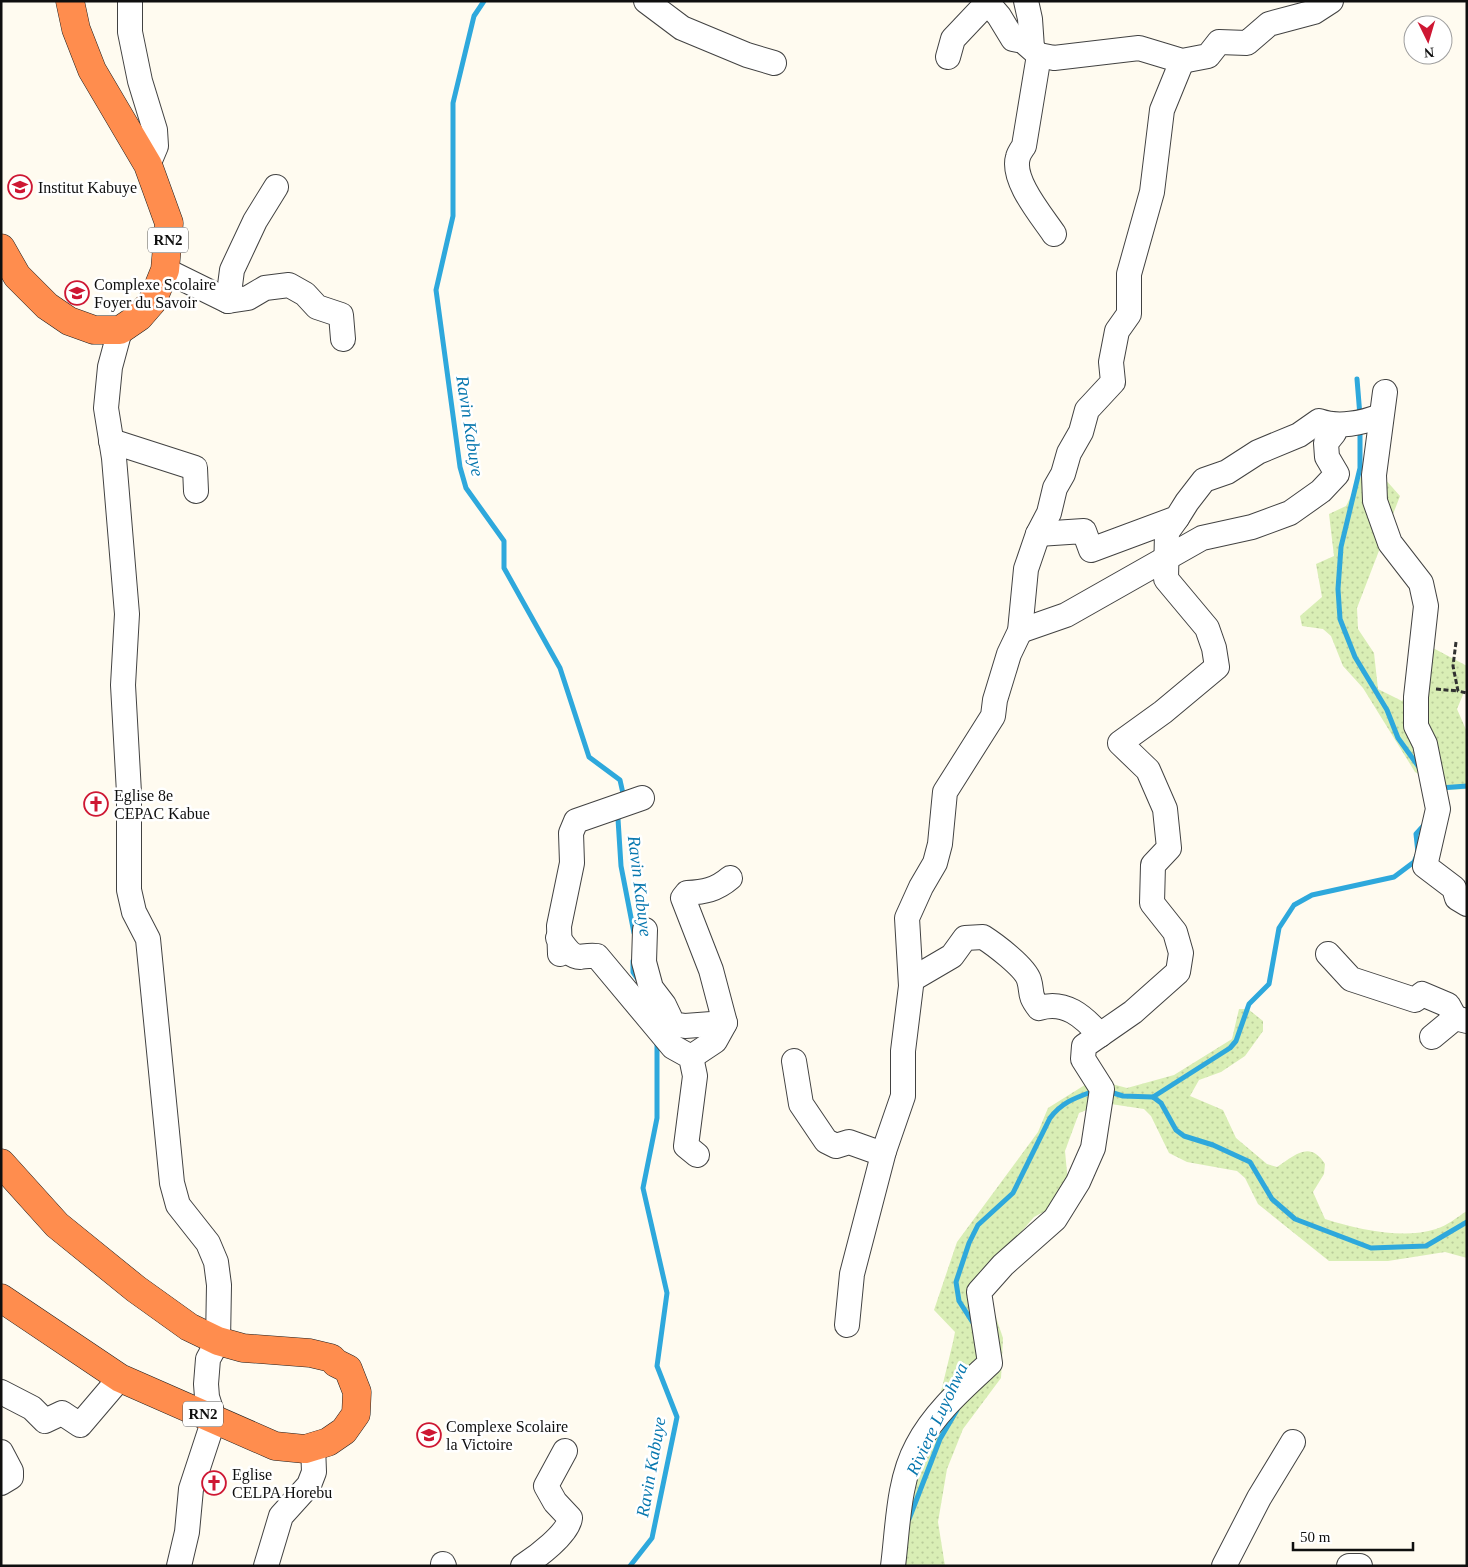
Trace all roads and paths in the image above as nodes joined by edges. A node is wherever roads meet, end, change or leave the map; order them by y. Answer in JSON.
{"nodes":[{"id":1,"x":70,"y":1,"type":"edge"},
{"id":2,"x":130,"y":1,"type":"edge"},
{"id":3,"x":646,"y":1,"type":"edge"},
{"id":4,"x":1026,"y":1,"type":"edge"},
{"id":5,"x":1331,"y":1,"type":"edge"},
{"id":6,"x":986,"y":2,"type":"edge"},
{"id":7,"x":1035,"y":52,"type":"junction"},
{"id":8,"x":948,"y":57,"type":"dead end"},
{"id":9,"x":1182,"y":61,"type":"junction"},
{"id":10,"x":774,"y":63,"type":"dead end"},
{"id":11,"x":148,"y":165,"type":"junction"},
{"id":12,"x":276,"y":187,"type":"dead end"},
{"id":13,"x":1054,"y":234,"type":"dead end"},
{"id":14,"x":1,"y":248,"type":"edge"},
{"id":15,"x":165,"y":270,"type":"junction"},
{"id":16,"x":228,"y":301,"type":"junction"},
{"id":17,"x":120,"y":330,"type":"junction"},
{"id":18,"x":343,"y":339,"type":"dead end"},
{"id":19,"x":1385,"y":392,"type":"dead end"},
{"id":20,"x":1380,"y":416,"type":"junction"},
{"id":21,"x":1328,"y":424,"type":"junction"},
{"id":22,"x":111,"y":441,"type":"junction"},
{"id":23,"x":196,"y":491,"type":"dead end"},
{"id":24,"x":1177,"y":518,"type":"junction"},
{"id":25,"x":1038,"y":534,"type":"junction"},
{"id":26,"x":1166,"y":559,"type":"junction"},
{"id":27,"x":1020,"y":631,"type":"junction"},
{"id":28,"x":1456,"y":642,"type":"dead end"},
{"id":29,"x":1467,"y":693,"type":"edge"},
{"id":30,"x":642,"y":798,"type":"dead end"},
{"id":31,"x":730,"y":878,"type":"dead end"},
{"id":32,"x":1467,"y":904,"type":"edge"},
{"id":33,"x":644,"y":930,"type":"dead end"},
{"id":34,"x":1328,"y":954,"type":"dead end"},
{"id":35,"x":911,"y":980,"type":"junction"},
{"id":36,"x":1461,"y":1019,"type":"edge"},
{"id":37,"x":725,"y":1023,"type":"junction"},
{"id":38,"x":1100,"y":1035,"type":"junction"},
{"id":39,"x":1432,"y":1037,"type":"dead end"},
{"id":40,"x":691,"y":1057,"type":"junction"},
{"id":41,"x":794,"y":1061,"type":"dead end"},
{"id":42,"x":884,"y":1150,"type":"junction"},
{"id":43,"x":697,"y":1155,"type":"dead end"},
{"id":44,"x":1,"y":1163,"type":"edge"},
{"id":45,"x":1,"y":1298,"type":"edge"},
{"id":46,"x":847,"y":1326,"type":"dead end"},
{"id":47,"x":218,"y":1341,"type":"junction"},
{"id":48,"x":120,"y":1378,"type":"junction"},
{"id":49,"x":1,"y":1392,"type":"edge"},
{"id":50,"x":214,"y":1419,"type":"junction"},
{"id":51,"x":1293,"y":1442,"type":"dead end"},
{"id":52,"x":313,"y":1446,"type":"junction"},
{"id":53,"x":565,"y":1450,"type":"dead end"},
{"id":54,"x":1,"y":1452,"type":"edge"},
{"id":55,"x":1,"y":1483,"type":"edge"},
{"id":56,"x":179,"y":1566,"type":"edge"},
{"id":57,"x":266,"y":1566,"type":"edge"},
{"id":58,"x":523,"y":1566,"type":"edge"},
{"id":59,"x":893,"y":1566,"type":"edge"},
{"id":60,"x":1224,"y":1566,"type":"edge"},
{"id":61,"x":1348,"y":1566,"type":"edge"},
{"id":62,"x":1360,"y":1566,"type":"edge"}],
"edges":[{"from":1,"to":11,"type":"highway","number":"RN2"},
{"from":2,"to":11,"type":"street"},
{"from":3,"to":10,"type":"street"},
{"from":4,"to":7,"type":"street"},
{"from":5,"to":9,"type":"street"},
{"from":6,"to":7,"type":"street"},
{"from":6,"to":8,"type":"street"},
{"from":7,"to":9,"type":"street"},
{"from":7,"to":13,"type":"street"},
{"from":9,"to":25,"type":"street"},
{"from":11,"to":15,"type":"highway","number":"RN2"},
{"from":12,"to":16,"type":"street"},
{"from":14,"to":17,"type":"highway"},
{"from":15,"to":16,"type":"street"},
{"from":15,"to":17,"type":"highway","number":"RN2"},
{"from":16,"to":18,"type":"street"},
{"from":17,"to":22,"type":"street"},
{"from":19,"to":20,"type":"street"},
{"from":20,"to":21,"type":"street"},
{"from":20,"to":32,"type":"street"},
{"from":21,"to":24,"type":"street"},
{"from":21,"to":26,"type":"street"},
{"from":22,"to":23,"type":"street"},
{"from":22,"to":47,"type":"street"},
{"from":24,"to":25,"type":"street"},
{"from":24,"to":26,"type":"street"},
{"from":25,"to":27,"type":"street"},
{"from":26,"to":27,"type":"street"},
{"from":26,"to":38,"type":"street"},
{"from":27,"to":35,"type":"street"},
{"from":28,"to":29,"type":"path"},
{"from":30,"to":40,"type":"street"},
{"from":31,"to":37,"type":"street"},
{"from":33,"to":37,"type":"street"},
{"from":34,"to":36,"type":"street"},
{"from":35,"to":38,"type":"street"},
{"from":35,"to":42,"type":"street"},
{"from":36,"to":39,"type":"street"},
{"from":37,"to":40,"type":"street"},
{"from":38,"to":59,"type":"street"},
{"from":40,"to":43,"type":"street"},
{"from":41,"to":42,"type":"street"},
{"from":42,"to":46,"type":"street"},
{"from":44,"to":47,"type":"highway","number":"RN2"},
{"from":45,"to":48,"type":"highway","number":"RN2"},
{"from":47,"to":50,"type":"street"},
{"from":47,"to":52,"type":"highway","number":"RN2"},
{"from":48,"to":49,"type":"street"},
{"from":48,"to":50,"type":"highway","number":"RN2"},
{"from":50,"to":52,"type":"highway","number":"RN2"},
{"from":50,"to":56,"type":"street"},
{"from":51,"to":60,"type":"street"},
{"from":52,"to":57,"type":"street"},
{"from":53,"to":58,"type":"street"},
{"from":54,"to":55,"type":"street"},
{"from":61,"to":62,"type":"street"}]}
